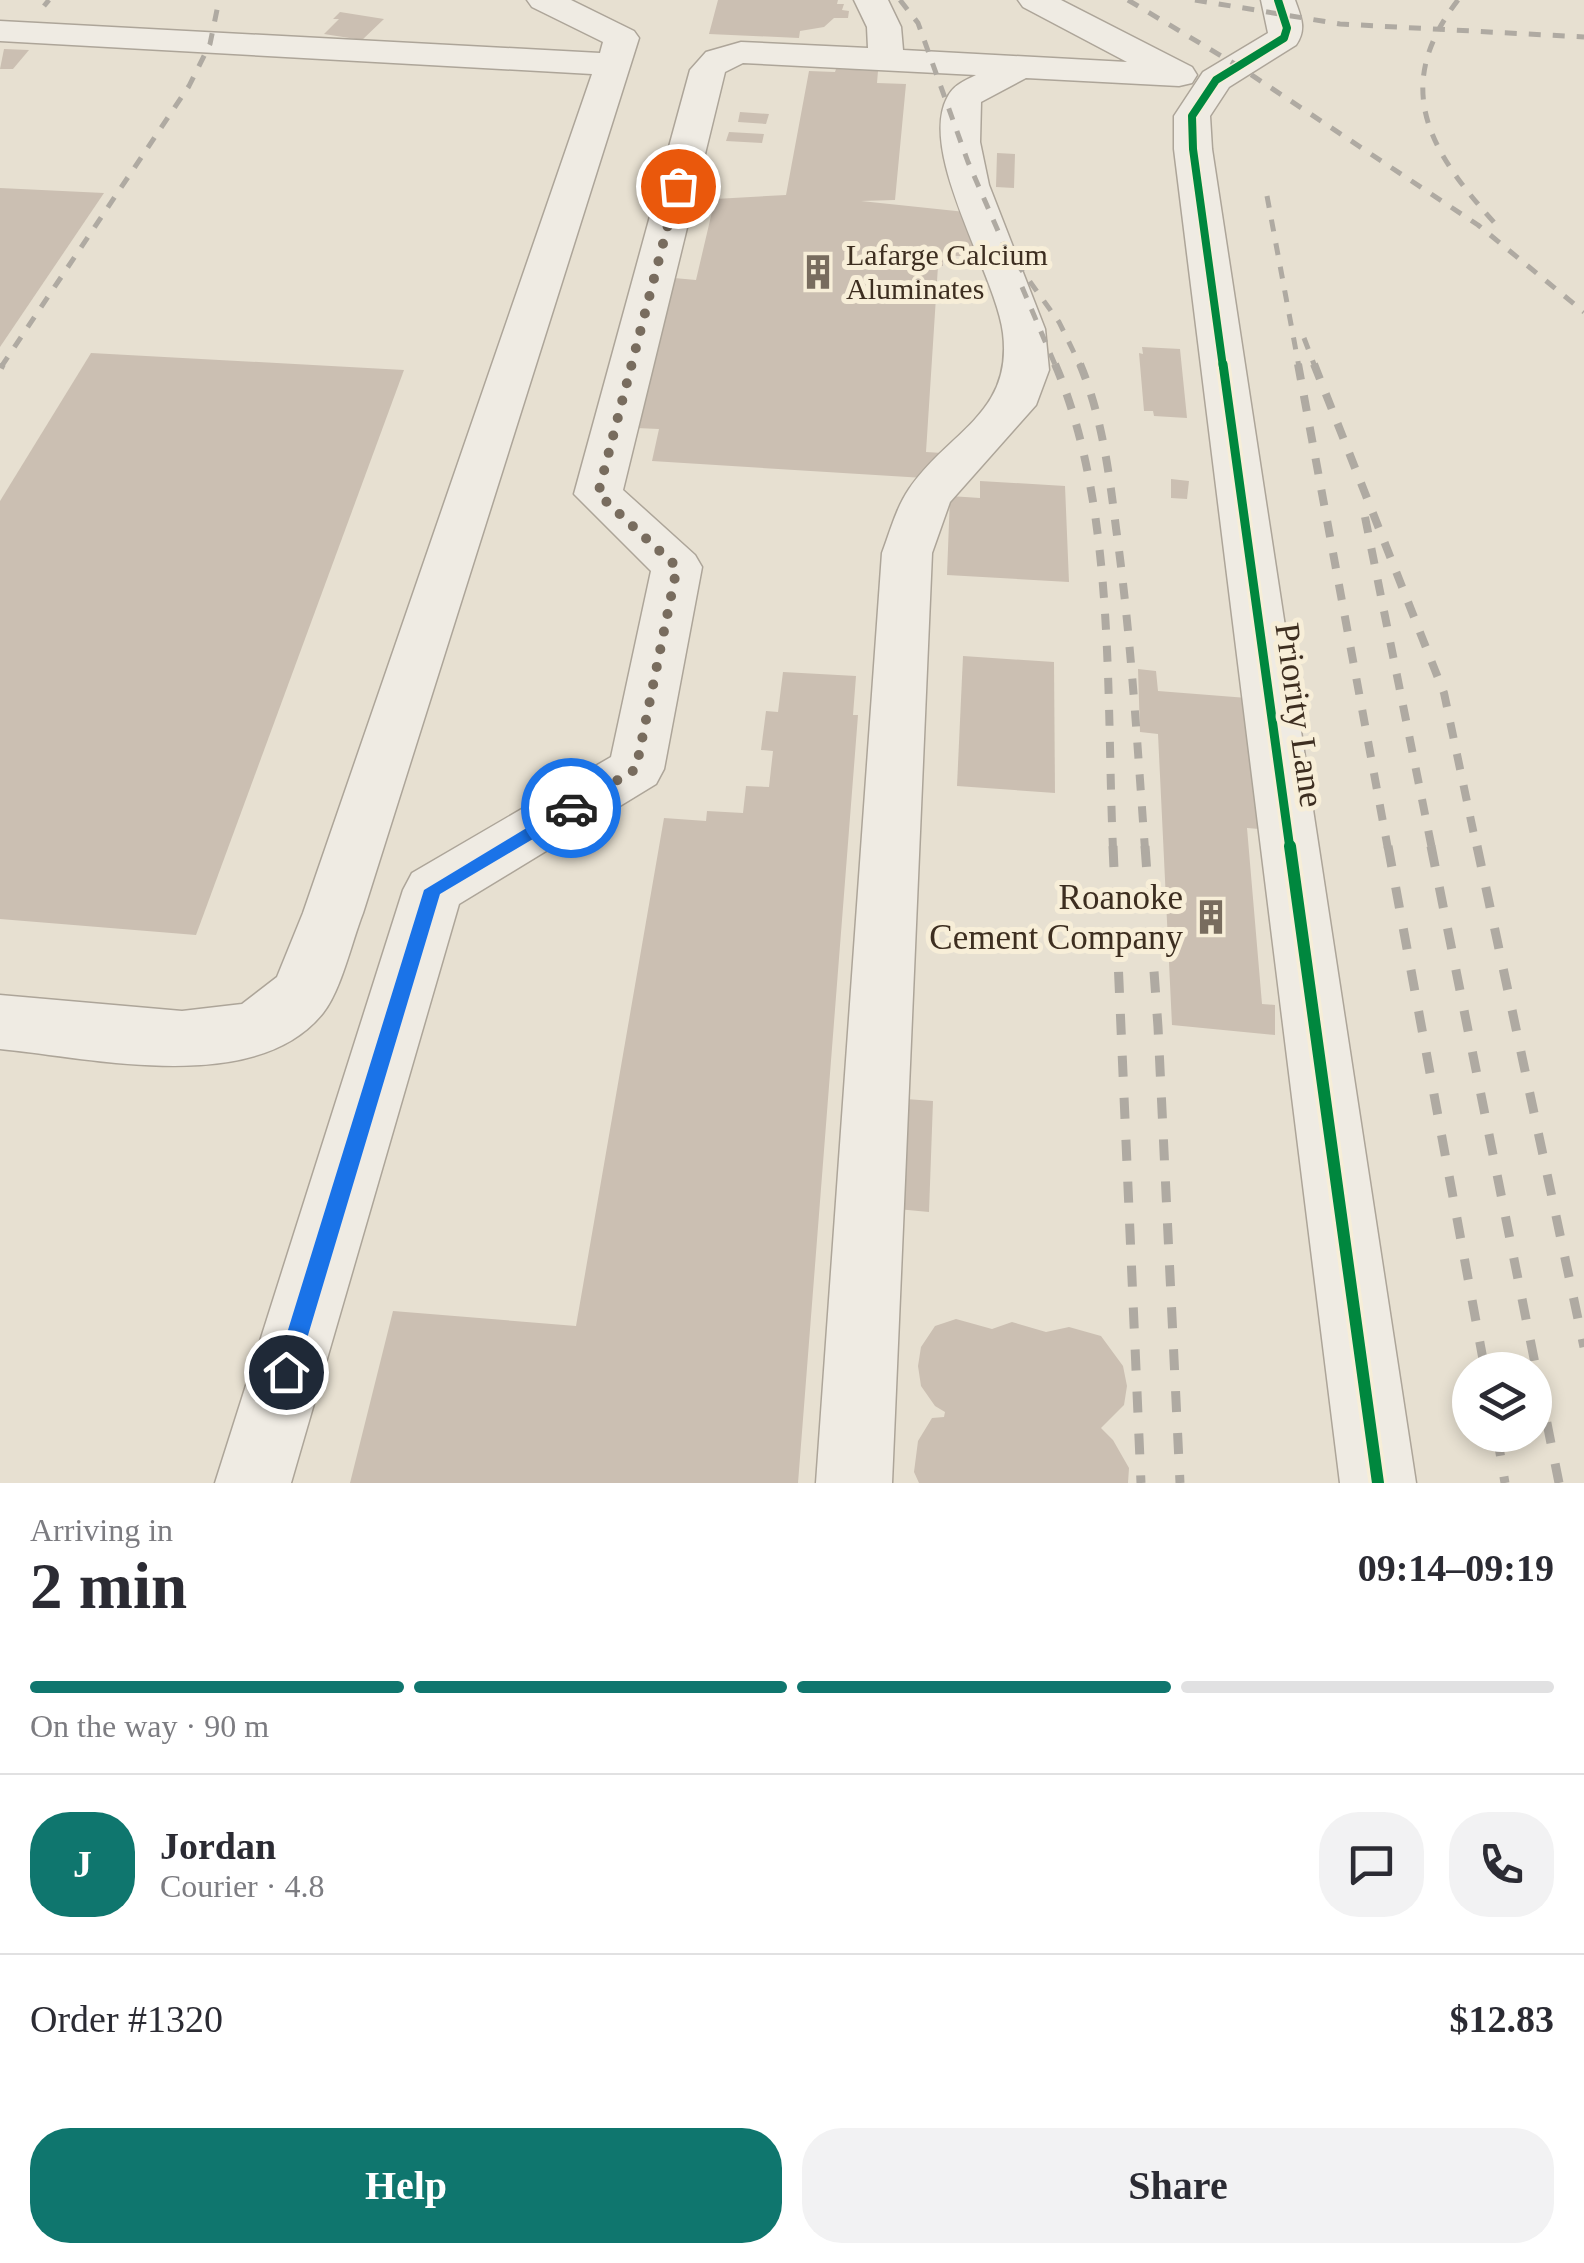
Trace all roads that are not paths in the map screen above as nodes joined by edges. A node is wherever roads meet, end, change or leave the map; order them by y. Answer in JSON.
{"nodes":[{"id":1,"x":544,"y":0,"type":"edge"},
{"id":2,"x":872,"y":0,"type":"edge"},
{"id":3,"x":1035,"y":0,"type":"edge"},
{"id":4,"x":1278,"y":0,"type":"edge"},
{"id":5,"x":0,"y":31,"type":"edge"},
{"id":6,"x":886,"y":58,"type":"junction"},
{"id":7,"x":611,"y":64,"type":"junction"},
{"id":8,"x":1016,"y":69,"type":"junction"},
{"id":9,"x":1193,"y":84,"type":"junction"},
{"id":10,"x":0,"y":1022,"type":"edge"},
{"id":11,"x":252,"y":1483,"type":"edge"},
{"id":12,"x":854,"y":1483,"type":"edge"},
{"id":13,"x":1378,"y":1483,"type":"edge"}],
"edges":[{"from":1,"to":7,"type":"street"},
{"from":2,"to":6,"type":"street"},
{"from":3,"to":9,"type":"street"},
{"from":4,"to":9,"type":"street"},
{"from":5,"to":7,"type":"street"},
{"from":6,"to":8,"type":"street"},
{"from":6,"to":11,"type":"street"},
{"from":7,"to":10,"type":"street"},
{"from":8,"to":9,"type":"street"},
{"from":8,"to":12,"type":"street"},
{"from":9,"to":13,"type":"street","name":"Priority Lane"}]}
